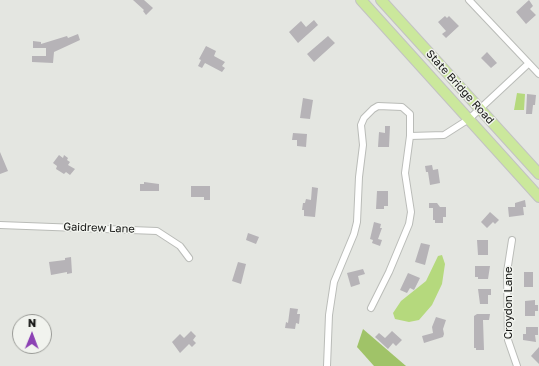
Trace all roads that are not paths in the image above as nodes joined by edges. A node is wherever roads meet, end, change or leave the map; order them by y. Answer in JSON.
{"nodes":[{"id":1,"x":361,"y":0,"type":"edge"},
{"id":2,"x":382,"y":0,"type":"edge"},
{"id":3,"x":469,"y":0,"type":"edge"},
{"id":4,"x":528,"y":64,"type":"junction"},
{"id":5,"x":539,"y":74,"type":"edge"},
{"id":6,"x":479,"y":108,"type":"junction"},
{"id":7,"x":466,"y":121,"type":"junction"},
{"id":8,"x":410,"y":136,"type":"junction"},
{"id":9,"x":539,"y":174,"type":"edge"},
{"id":10,"x":539,"y":197,"type":"edge"},
{"id":11,"x":0,"y":225,"type":"edge"},
{"id":12,"x":512,"y":240,"type":"dead end"},
{"id":13,"x":189,"y":258,"type":"dead end"},
{"id":14,"x":371,"y":308,"type":"dead end"},
{"id":15,"x":327,"y":366,"type":"edge"},
{"id":16,"x":517,"y":366,"type":"edge"}],
"edges":[{"from":1,"to":7,"type":"highway","name":"State Bridge Road"},
{"from":2,"to":6,"type":"highway","name":"State Bridge Road"},
{"from":3,"to":4,"type":"street"},
{"from":4,"to":5,"type":"street"},
{"from":4,"to":6,"type":"street"},
{"from":6,"to":7,"type":"street"},
{"from":6,"to":9,"type":"highway","name":"State Bridge Road"},
{"from":7,"to":8,"type":"street"},
{"from":7,"to":10,"type":"highway","name":"State Bridge Road"},
{"from":8,"to":14,"type":"street"},
{"from":8,"to":15,"type":"street"},
{"from":11,"to":13,"type":"street","name":"Gaidrew Lane"},
{"from":12,"to":16,"type":"street","name":"Croydon Lane"}]}
